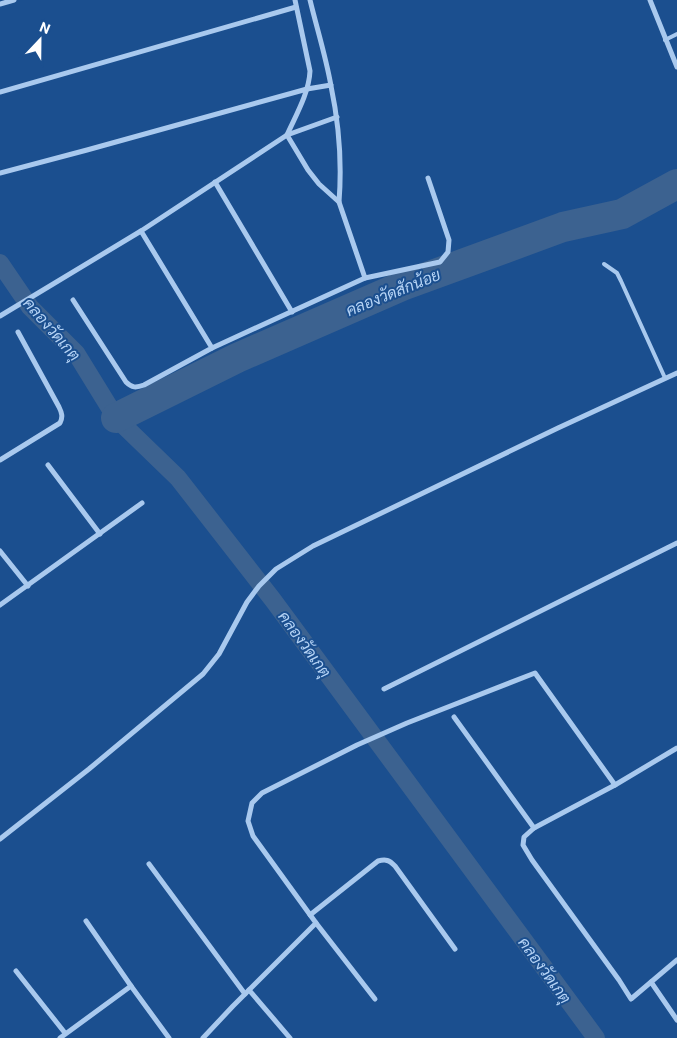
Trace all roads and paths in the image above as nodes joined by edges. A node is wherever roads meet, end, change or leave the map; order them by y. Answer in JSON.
{"nodes":[{"id":1,"x":14,"y":0,"type":"edge"},
{"id":2,"x":295,"y":0,"type":"edge"},
{"id":3,"x":310,"y":0,"type":"edge"},
{"id":4,"x":650,"y":0,"type":"edge"},
{"id":5,"x":0,"y":4,"type":"edge"},
{"id":6,"x":296,"y":7,"type":"junction"},
{"id":7,"x":677,"y":34,"type":"edge"},
{"id":8,"x":665,"y":40,"type":"junction"},
{"id":9,"x":677,"y":67,"type":"edge"},
{"id":10,"x":331,"y":85,"type":"junction"},
{"id":11,"x":306,"y":89,"type":"junction"},
{"id":12,"x":0,"y":92,"type":"edge"},
{"id":13,"x":336,"y":116,"type":"junction"},
{"id":14,"x":287,"y":135,"type":"junction"},
{"id":15,"x":0,"y":173,"type":"edge"},
{"id":16,"x":428,"y":178,"type":"dead end"},
{"id":17,"x":215,"y":182,"type":"junction"},
{"id":18,"x":339,"y":202,"type":"junction"},
{"id":19,"x":140,"y":231,"type":"junction"},
{"id":20,"x":604,"y":264,"type":"dead end"},
{"id":21,"x":366,"y":278,"type":"junction"},
{"id":22,"x":73,"y":300,"type":"dead end"},
{"id":23,"x":292,"y":312,"type":"junction"},
{"id":24,"x":0,"y":316,"type":"edge"},
{"id":25,"x":18,"y":332,"type":"dead end"},
{"id":26,"x":212,"y":348,"type":"junction"},
{"id":27,"x":677,"y":373,"type":"edge"},
{"id":28,"x":665,"y":378,"type":"junction"},
{"id":29,"x":0,"y":460,"type":"edge"},
{"id":30,"x":48,"y":465,"type":"dead end"},
{"id":31,"x":142,"y":504,"type":"dead end"},
{"id":32,"x":100,"y":534,"type":"junction"},
{"id":33,"x":677,"y":543,"type":"edge"},
{"id":34,"x":0,"y":551,"type":"edge"},
{"id":35,"x":28,"y":586,"type":"junction"},
{"id":36,"x":0,"y":605,"type":"edge"},
{"id":37,"x":384,"y":689,"type":"dead end"},
{"id":38,"x":454,"y":717,"type":"dead end"},
{"id":39,"x":677,"y":748,"type":"edge"},
{"id":40,"x":615,"y":786,"type":"junction"},
{"id":41,"x":534,"y":828,"type":"junction"},
{"id":42,"x":0,"y":839,"type":"edge"},
{"id":43,"x":150,"y":864,"type":"dead end"},
{"id":44,"x":310,"y":915,"type":"junction"},
{"id":45,"x":86,"y":921,"type":"dead end"},
{"id":46,"x":316,"y":923,"type":"junction"},
{"id":47,"x":455,"y":949,"type":"dead end"},
{"id":48,"x":677,"y":960,"type":"edge"},
{"id":49,"x":16,"y":971,"type":"dead end"},
{"id":50,"x":651,"y":982,"type":"junction"},
{"id":51,"x":131,"y":986,"type":"junction"},
{"id":52,"x":247,"y":992,"type":"junction"},
{"id":53,"x":375,"y":999,"type":"dead end"},
{"id":54,"x":677,"y":1020,"type":"edge"},
{"id":55,"x":65,"y":1033,"type":"junction"},
{"id":56,"x":60,"y":1038,"type":"edge"},
{"id":57,"x":169,"y":1038,"type":"edge"},
{"id":58,"x":203,"y":1038,"type":"edge"},
{"id":59,"x":290,"y":1038,"type":"edge"}],
"edges":[{"from":1,"to":5,"type":"street"},
{"from":2,"to":6,"type":"street"},
{"from":3,"to":10,"type":"street"},
{"from":4,"to":8,"type":"street"},
{"from":6,"to":11,"type":"street"},
{"from":6,"to":12,"type":"street"},
{"from":7,"to":8,"type":"lane"},
{"from":8,"to":9,"type":"street"},
{"from":10,"to":11,"type":"street"},
{"from":10,"to":13,"type":"street"},
{"from":11,"to":14,"type":"street"},
{"from":11,"to":15,"type":"street"},
{"from":13,"to":14,"type":"street"},
{"from":13,"to":18,"type":"street"},
{"from":14,"to":17,"type":"street"},
{"from":14,"to":18,"type":"street"},
{"from":16,"to":21,"type":"street"},
{"from":17,"to":19,"type":"street"},
{"from":17,"to":23,"type":"street"},
{"from":18,"to":21,"type":"street"},
{"from":19,"to":24,"type":"street"},
{"from":19,"to":26,"type":"street"},
{"from":20,"to":28,"type":"lane"},
{"from":21,"to":23,"type":"street"},
{"from":22,"to":26,"type":"street"},
{"from":23,"to":26,"type":"street"},
{"from":25,"to":29,"type":"street"},
{"from":27,"to":28,"type":"street"},
{"from":28,"to":42,"type":"street"},
{"from":30,"to":32,"type":"street"},
{"from":31,"to":32,"type":"street"},
{"from":32,"to":35,"type":"street"},
{"from":33,"to":37,"type":"street"},
{"from":34,"to":35,"type":"street"},
{"from":35,"to":36,"type":"street"},
{"from":38,"to":41,"type":"street"},
{"from":39,"to":40,"type":"street"},
{"from":40,"to":41,"type":"street"},
{"from":40,"to":44,"type":"street"},
{"from":41,"to":50,"type":"street"},
{"from":43,"to":52,"type":"street"},
{"from":44,"to":46,"type":"street"},
{"from":44,"to":47,"type":"street"},
{"from":45,"to":51,"type":"street"},
{"from":46,"to":52,"type":"street"},
{"from":46,"to":53,"type":"street"},
{"from":48,"to":50,"type":"street"},
{"from":49,"to":55,"type":"street"},
{"from":50,"to":54,"type":"street"},
{"from":51,"to":55,"type":"street"},
{"from":51,"to":57,"type":"street"},
{"from":52,"to":58,"type":"street"},
{"from":52,"to":59,"type":"street"},
{"from":55,"to":56,"type":"street"}]}
